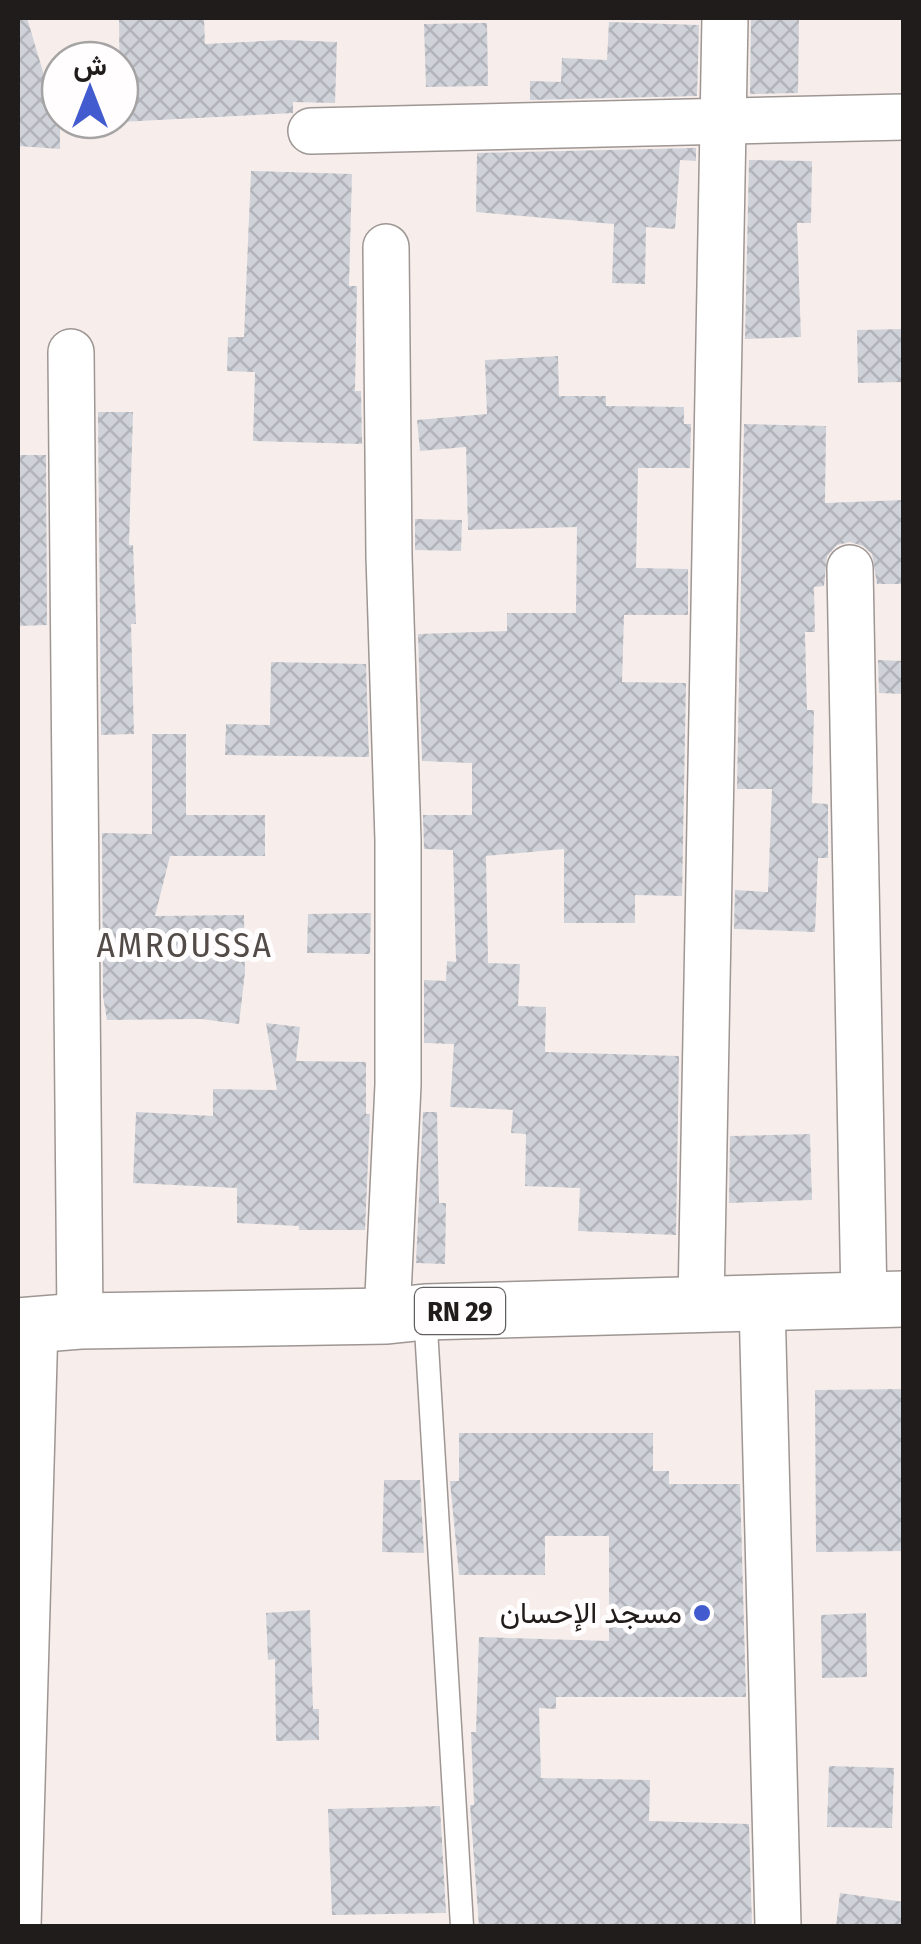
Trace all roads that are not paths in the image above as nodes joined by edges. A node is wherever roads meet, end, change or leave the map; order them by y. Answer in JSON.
{"nodes":[{"id":1,"x":725,"y":18,"type":"edge"},
{"id":2,"x":904,"y":117,"type":"edge"},
{"id":3,"x":724,"y":120,"type":"junction"},
{"id":4,"x":311,"y":130,"type":"dead end"},
{"id":5,"x":386,"y":247,"type":"dead end"},
{"id":6,"x":71,"y":352,"type":"dead end"},
{"id":7,"x":850,"y":568,"type":"dead end"},
{"id":8,"x":884,"y":1300,"type":"edge"},
{"id":9,"x":762,"y":1303,"type":"junction"},
{"id":10,"x":700,"y":1304,"type":"junction"},
{"id":11,"x":406,"y":1314,"type":"junction"},
{"id":12,"x":44,"y":1324,"type":"edge"},
{"id":13,"x":18,"y":1926,"type":"edge"},
{"id":14,"x":462,"y":1926,"type":"edge"},
{"id":15,"x":778,"y":1926,"type":"edge"}],
"edges":[{"from":1,"to":3,"type":"street"},
{"from":2,"to":3,"type":"street"},
{"from":3,"to":4,"type":"street"},
{"from":3,"to":10,"type":"street"},
{"from":5,"to":11,"type":"street"},
{"from":6,"to":12,"type":"street"},
{"from":7,"to":8,"type":"street"},
{"from":8,"to":9,"type":"main road","number":"RN 29"},
{"from":9,"to":10,"type":"main road","number":"RN 29"},
{"from":9,"to":15,"type":"street"},
{"from":10,"to":11,"type":"main road","number":"RN 29"},
{"from":11,"to":12,"type":"main road","number":"RN 29"},
{"from":11,"to":14,"type":"lane"},
{"from":12,"to":13,"type":"street"}]}
